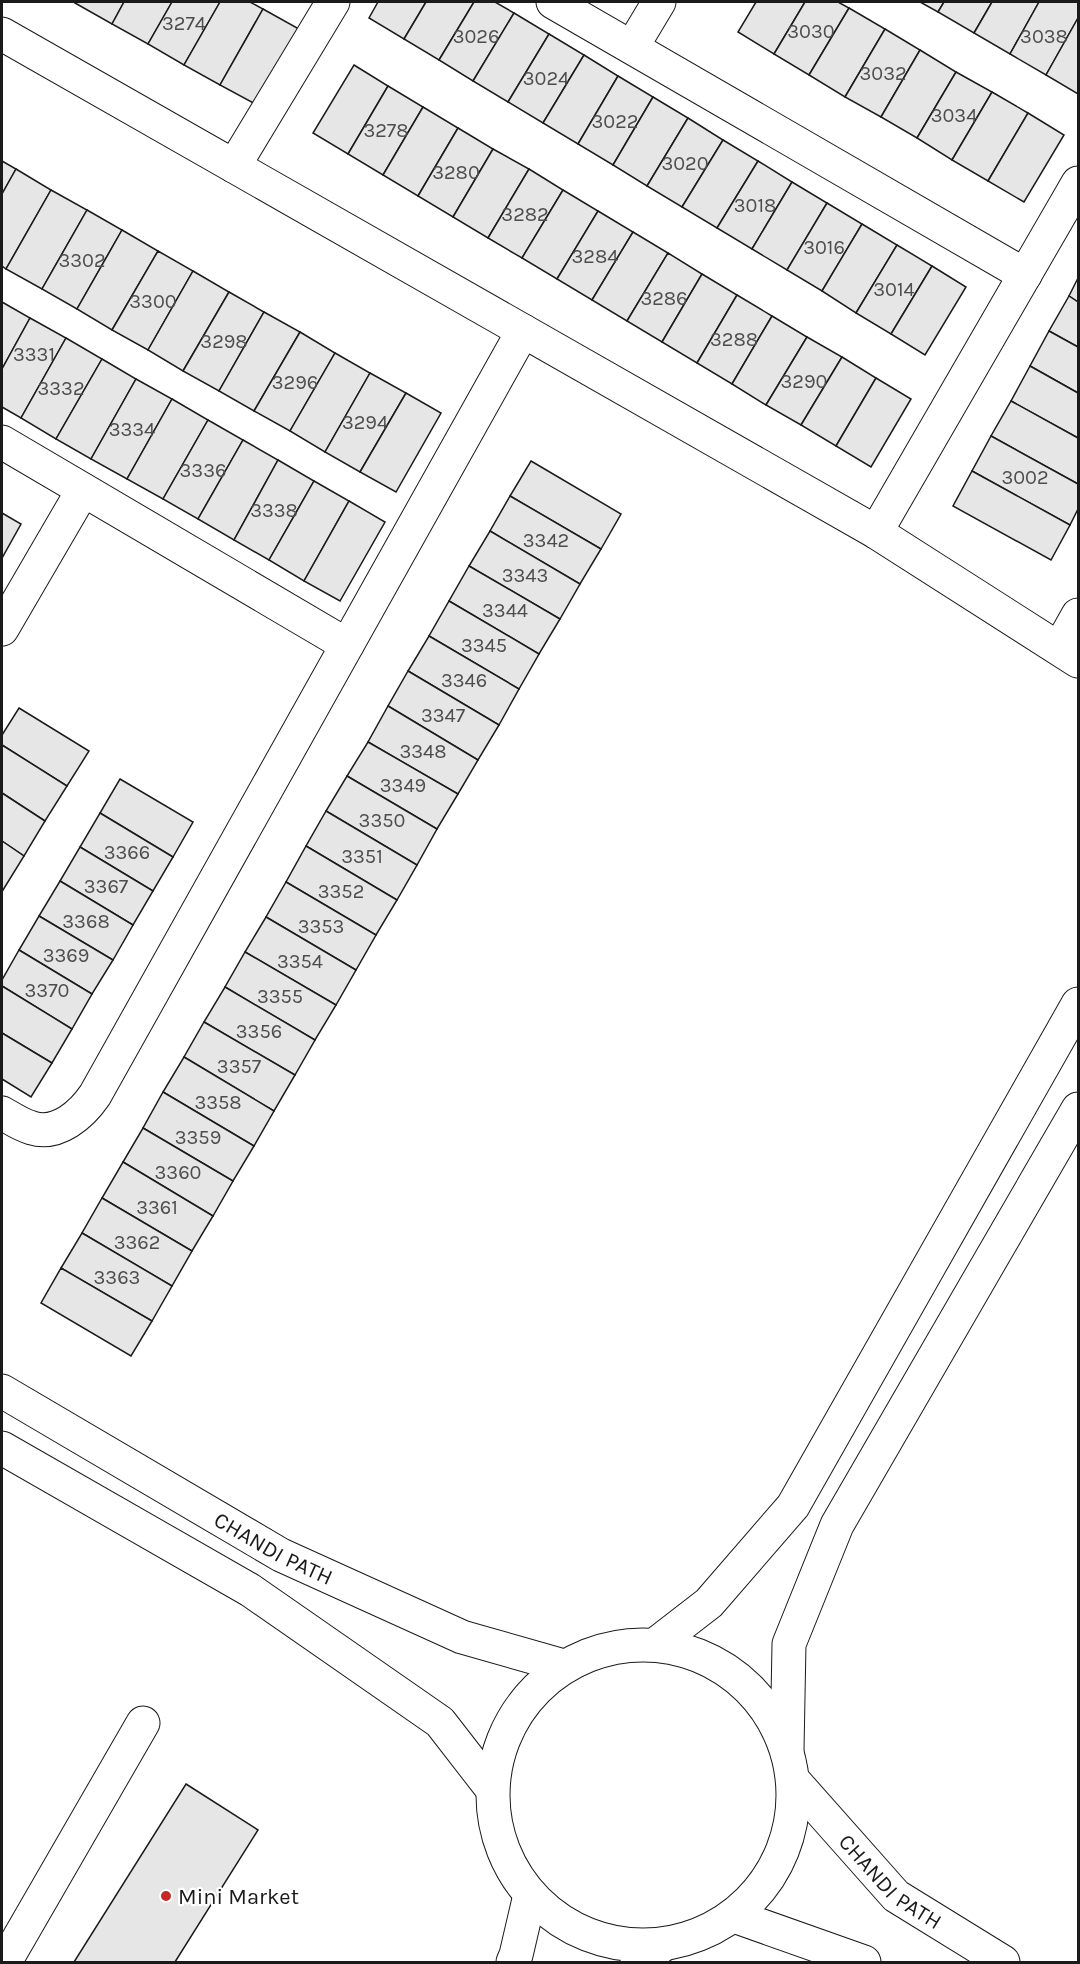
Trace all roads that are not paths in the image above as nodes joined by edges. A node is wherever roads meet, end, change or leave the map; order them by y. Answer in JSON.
{"nodes":[{"id":1,"x":333,"y":2,"type":"edge"},
{"id":2,"x":553,"y":2,"type":"edge"},
{"id":3,"x":658,"y":2,"type":"edge"},
{"id":4,"x":2,"y":34,"type":"edge"},
{"id":5,"x":632,"y":47,"type":"junction"},
{"id":6,"x":234,"y":166,"type":"junction"},
{"id":7,"x":1078,"y":183,"type":"edge"},
{"id":8,"x":1025,"y":275,"type":"junction"},
{"id":9,"x":523,"y":331,"type":"junction"},
{"id":10,"x":2,"y":442,"type":"edge"},
{"id":11,"x":83,"y":490,"type":"junction"},
{"id":12,"x":876,"y":532,"type":"junction"},
{"id":13,"x":1078,"y":615,"type":"edge"},
{"id":14,"x":2,"y":629,"type":"edge"},
{"id":15,"x":347,"y":645,"type":"junction"},
{"id":16,"x":1069,"y":654,"type":"edge"},
{"id":17,"x":1078,"y":1004,"type":"edge"},
{"id":18,"x":1078,"y":1109,"type":"edge"},
{"id":19,"x":2,"y":1113,"type":"edge"},
{"id":20,"x":2,"y":1391,"type":"edge"},
{"id":21,"x":2,"y":1448,"type":"edge"},
{"id":22,"x":656,"y":1644,"type":"junction"},
{"id":23,"x":564,"y":1666,"type":"junction"},
{"id":24,"x":143,"y":1723,"type":"dead end"},
{"id":25,"x":790,"y":1765,"type":"junction"},
{"id":26,"x":492,"y":1790,"type":"junction"},
{"id":27,"x":530,"y":1895,"type":"junction"},
{"id":28,"x":735,"y":1916,"type":"junction"},
{"id":29,"x":649,"y":1955,"type":"edge"},
{"id":30,"x":5,"y":1962,"type":"edge"},
{"id":31,"x":513,"y":1962,"type":"edge"},
{"id":32,"x":864,"y":1962,"type":"edge"},
{"id":33,"x":1003,"y":1962,"type":"edge"}],
"edges":[{"from":1,"to":6,"type":"street"},
{"from":2,"to":5,"type":"street"},
{"from":3,"to":5,"type":"street"},
{"from":4,"to":6,"type":"street"},
{"from":5,"to":8,"type":"street"},
{"from":6,"to":9,"type":"street"},
{"from":7,"to":8,"type":"street"},
{"from":8,"to":12,"type":"street"},
{"from":9,"to":12,"type":"street"},
{"from":9,"to":15,"type":"street"},
{"from":10,"to":11,"type":"street"},
{"from":11,"to":14,"type":"street"},
{"from":11,"to":15,"type":"street"},
{"from":12,"to":16,"type":"street"},
{"from":13,"to":16,"type":"street"},
{"from":15,"to":19,"type":"street"},
{"from":17,"to":22,"type":"street"},
{"from":18,"to":25,"type":"street"},
{"from":20,"to":23,"type":"street","name":"CHANDI PATH"},
{"from":21,"to":26,"type":"street"},
{"from":22,"to":23,"type":"street"},
{"from":22,"to":25,"type":"street"},
{"from":23,"to":26,"type":"street"},
{"from":24,"to":30,"type":"street"},
{"from":25,"to":28,"type":"street"},
{"from":25,"to":33,"type":"street","name":"CHANDI PATH"},
{"from":26,"to":27,"type":"street"},
{"from":27,"to":29,"type":"street"},
{"from":27,"to":31,"type":"street"},
{"from":28,"to":29,"type":"street"},
{"from":28,"to":32,"type":"street"}]}
